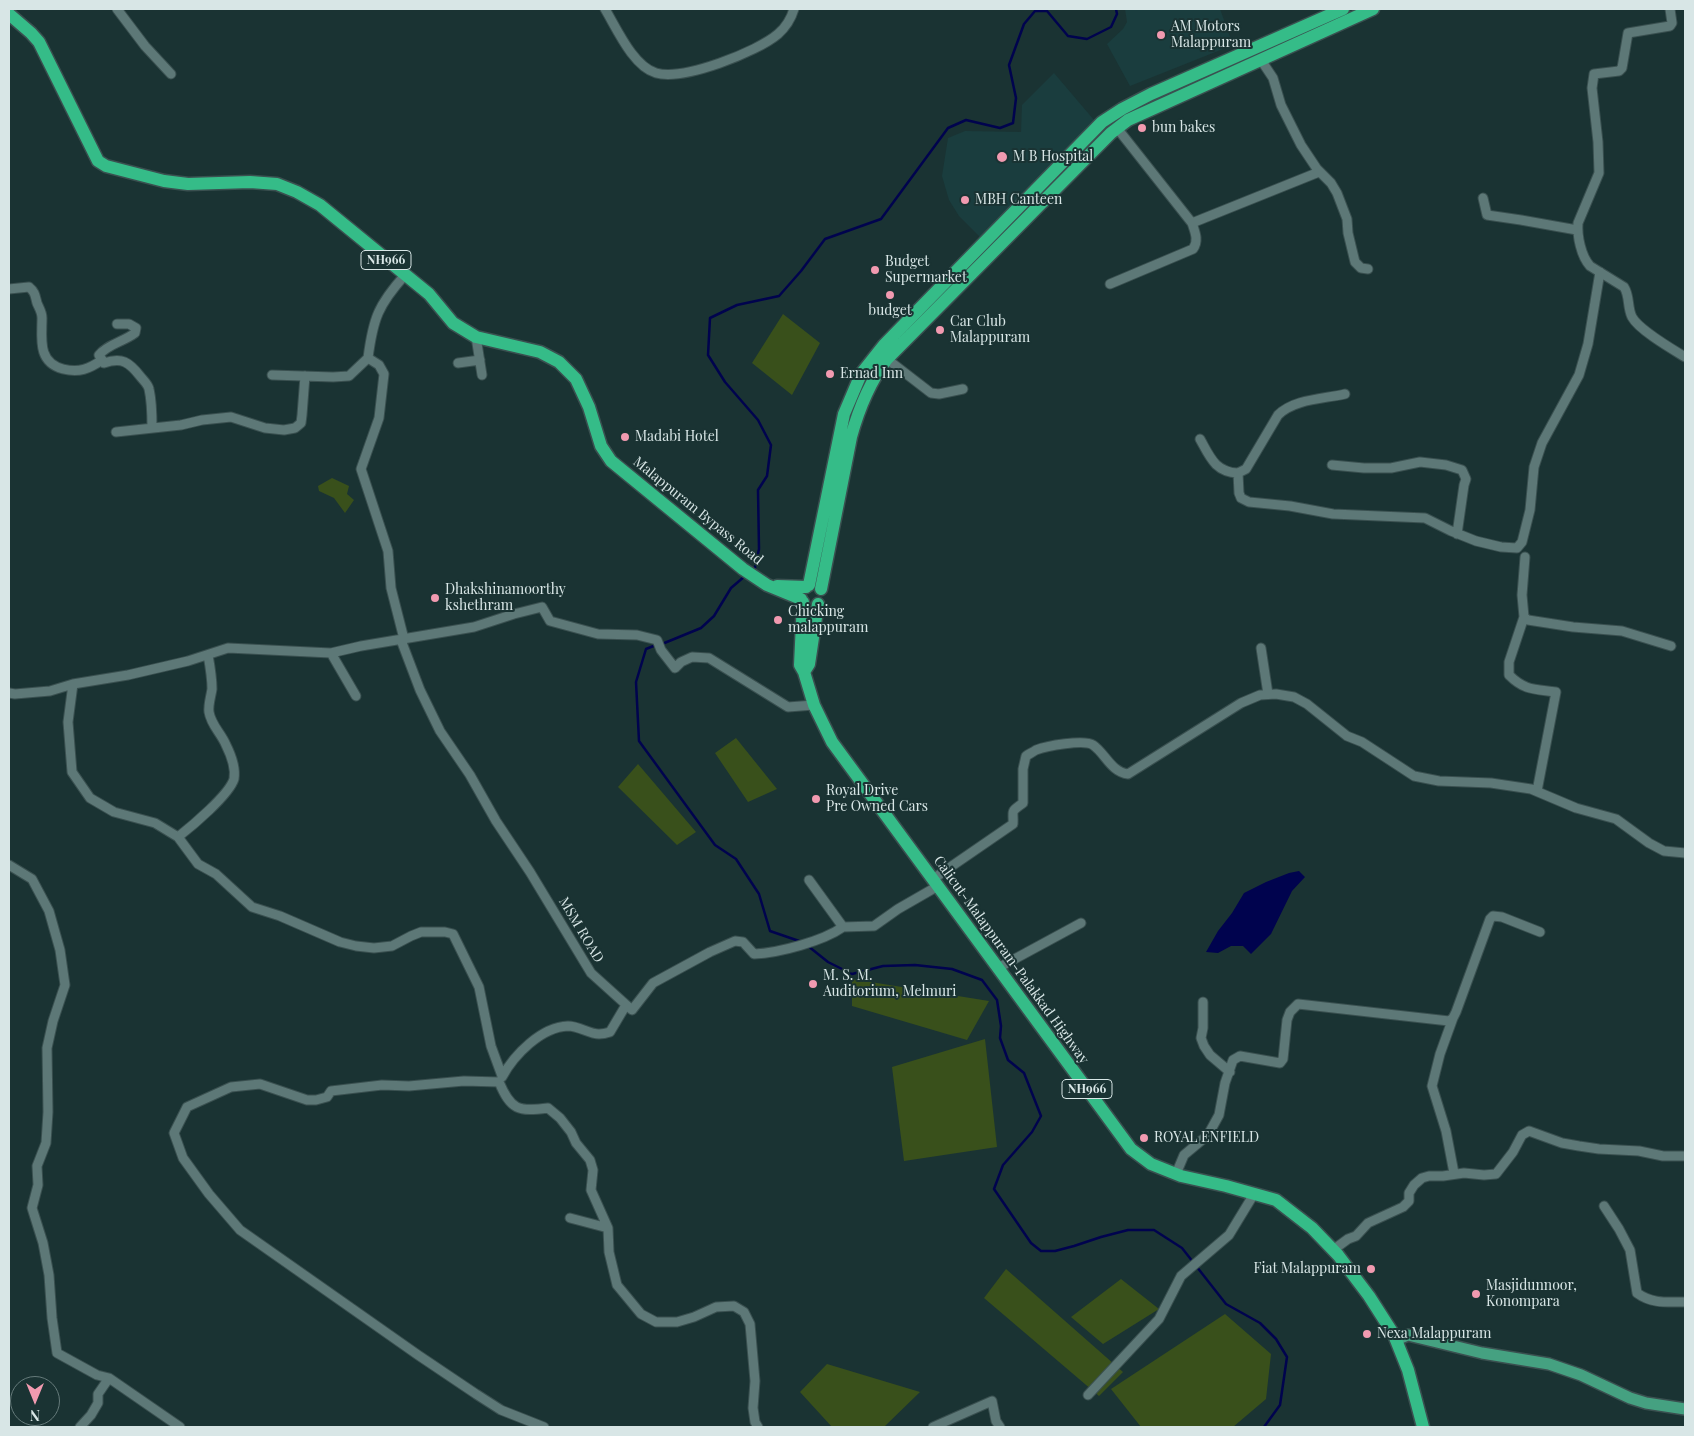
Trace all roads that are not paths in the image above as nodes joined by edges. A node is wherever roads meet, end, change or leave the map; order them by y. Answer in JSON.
{"nodes":[{"id":1,"x":117,"y":9,"type":"edge"},
{"id":2,"x":605,"y":9,"type":"edge"},
{"id":3,"x":794,"y":9,"type":"edge"},
{"id":4,"x":1343,"y":9,"type":"edge"},
{"id":5,"x":1373,"y":9,"type":"edge"},
{"id":6,"x":1670,"y":9,"type":"edge"},
{"id":7,"x":9,"y":14,"type":"edge"},
{"id":8,"x":1261,"y":60,"type":"junction"},
{"id":9,"x":1203,"y":71,"type":"junction"},
{"id":10,"x":171,"y":74,"type":"dead end"},
{"id":11,"x":1208,"y":83,"type":"junction"},
{"id":12,"x":1117,"y":128,"type":"junction"},
{"id":13,"x":1058,"y":167,"type":"junction"},
{"id":14,"x":1319,"y":172,"type":"junction"},
{"id":15,"x":1069,"y":177,"type":"junction"},
{"id":16,"x":1483,"y":198,"type":"dead end"},
{"id":17,"x":1192,"y":222,"type":"junction"},
{"id":18,"x":1577,"y":230,"type":"junction"},
{"id":19,"x":1368,"y":268,"type":"dead end"},
{"id":20,"x":1600,"y":272,"type":"junction"},
{"id":21,"x":405,"y":275,"type":"junction"},
{"id":22,"x":1110,"y":284,"type":"dead end"},
{"id":23,"x":9,"y":289,"type":"edge"},
{"id":24,"x":118,"y":324,"type":"dead end"},
{"id":25,"x":476,"y":337,"type":"junction"},
{"id":26,"x":1685,"y":357,"type":"edge"},
{"id":27,"x":368,"y":358,"type":"junction"},
{"id":28,"x":887,"y":359,"type":"junction"},
{"id":29,"x":102,"y":360,"type":"junction"},
{"id":30,"x":480,"y":360,"type":"junction"},
{"id":31,"x":458,"y":363,"type":"dead end"},
{"id":32,"x":272,"y":375,"type":"dead end"},
{"id":33,"x":482,"y":375,"type":"dead end"},
{"id":34,"x":304,"y":376,"type":"junction"},
{"id":35,"x":963,"y":389,"type":"dead end"},
{"id":36,"x":1345,"y":394,"type":"dead end"},
{"id":37,"x":152,"y":428,"type":"junction"},
{"id":38,"x":116,"y":432,"type":"dead end"},
{"id":39,"x":1200,"y":439,"type":"dead end"},
{"id":40,"x":1332,"y":465,"type":"dead end"},
{"id":41,"x":1238,"y":474,"type":"junction"},
{"id":42,"x":1457,"y":534,"type":"junction"},
{"id":43,"x":1520,"y":545,"type":"junction"},
{"id":44,"x":767,"y":585,"type":"junction"},
{"id":45,"x":812,"y":587,"type":"junction"},
{"id":46,"x":802,"y":601,"type":"junction"},
{"id":47,"x":818,"y":604,"type":"junction"},
{"id":48,"x":1524,"y":618,"type":"junction"},
{"id":49,"x":403,"y":639,"type":"junction"},
{"id":50,"x":1671,"y":646,"type":"dead end"},
{"id":51,"x":1261,"y":648,"type":"dead end"},
{"id":52,"x":331,"y":653,"type":"junction"},
{"id":53,"x":208,"y":655,"type":"junction"},
{"id":54,"x":804,"y":672,"type":"junction"},
{"id":55,"x":73,"y":684,"type":"junction"},
{"id":56,"x":9,"y":693,"type":"edge"},
{"id":57,"x":1268,"y":694,"type":"junction"},
{"id":58,"x":356,"y":696,"type":"dead end"},
{"id":59,"x":814,"y":705,"type":"junction"},
{"id":60,"x":1537,"y":791,"type":"junction"},
{"id":61,"x":178,"y":837,"type":"junction"},
{"id":62,"x":1685,"y":854,"type":"edge"},
{"id":63,"x":9,"y":865,"type":"edge"},
{"id":64,"x":809,"y":880,"type":"dead end"},
{"id":65,"x":935,"y":882,"type":"junction"},
{"id":66,"x":1080,"y":923,"type":"dead end"},
{"id":67,"x":843,"y":927,"type":"junction"},
{"id":68,"x":1540,"y":932,"type":"dead end"},
{"id":69,"x":998,"y":968,"type":"junction"},
{"id":70,"x":1203,"y":1002,"type":"dead end"},
{"id":71,"x":626,"y":1005,"type":"junction"},
{"id":72,"x":1453,"y":1018,"type":"junction"},
{"id":73,"x":1230,"y":1072,"type":"junction"},
{"id":74,"x":501,"y":1079,"type":"junction"},
{"id":75,"x":1685,"y":1156,"type":"edge"},
{"id":76,"x":1454,"y":1173,"type":"junction"},
{"id":77,"x":1176,"y":1174,"type":"junction"},
{"id":78,"x":1254,"y":1194,"type":"junction"},
{"id":79,"x":1604,"y":1206,"type":"dead end"},
{"id":80,"x":570,"y":1218,"type":"dead end"},
{"id":81,"x":608,"y":1228,"type":"junction"},
{"id":82,"x":1333,"y":1250,"type":"junction"},
{"id":83,"x":1685,"y":1302,"type":"edge"},
{"id":84,"x":1398,"y":1335,"type":"junction"},
{"id":85,"x":109,"y":1378,"type":"junction"},
{"id":86,"x":1088,"y":1395,"type":"dead end"},
{"id":87,"x":1685,"y":1410,"type":"edge"},
{"id":88,"x":80,"y":1427,"type":"edge"},
{"id":89,"x":180,"y":1427,"type":"edge"},
{"id":90,"x":544,"y":1427,"type":"edge"},
{"id":91,"x":758,"y":1427,"type":"edge"},
{"id":92,"x":933,"y":1427,"type":"edge"},
{"id":93,"x":1000,"y":1427,"type":"edge"},
{"id":94,"x":1423,"y":1427,"type":"edge"}],
"edges":[{"from":1,"to":10,"type":"street"},
{"from":2,"to":3,"type":"street"},
{"from":4,"to":9,"type":"highway"},
{"from":5,"to":8,"type":"highway"},
{"from":6,"to":18,"type":"street"},
{"from":7,"to":21,"type":"highway","name":"Malappuram Bypass Road","number":"NH966"},
{"from":8,"to":11,"type":"highway"},
{"from":8,"to":14,"type":"street"},
{"from":9,"to":11,"type":"main road"},
{"from":9,"to":13,"type":"highway"},
{"from":11,"to":12,"type":"highway"},
{"from":12,"to":15,"type":"highway"},
{"from":12,"to":17,"type":"street"},
{"from":13,"to":15,"type":"highway"},
{"from":13,"to":45,"type":"highway"},
{"from":14,"to":17,"type":"street"},
{"from":14,"to":19,"type":"street"},
{"from":15,"to":28,"type":"highway"},
{"from":16,"to":18,"type":"street"},
{"from":17,"to":22,"type":"street"},
{"from":18,"to":20,"type":"street"},
{"from":20,"to":26,"type":"street"},
{"from":20,"to":43,"type":"street"},
{"from":21,"to":25,"type":"highway","name":"Malappuram Bypass Road","number":"NH966"},
{"from":21,"to":27,"type":"street"},
{"from":23,"to":29,"type":"street"},
{"from":24,"to":29,"type":"street"},
{"from":25,"to":30,"type":"street"},
{"from":25,"to":44,"type":"highway","name":"Malappuram Bypass Road","number":"NH966"},
{"from":27,"to":34,"type":"street"},
{"from":27,"to":49,"type":"street","name":"MSM ROAD"},
{"from":28,"to":35,"type":"street"},
{"from":28,"to":45,"type":"highway"},
{"from":29,"to":37,"type":"street"},
{"from":30,"to":31,"type":"street"},
{"from":30,"to":33,"type":"street"},
{"from":32,"to":34,"type":"street"},
{"from":34,"to":37,"type":"street"},
{"from":36,"to":41,"type":"street"},
{"from":37,"to":38,"type":"street"},
{"from":39,"to":41,"type":"street"},
{"from":40,"to":42,"type":"street"},
{"from":41,"to":42,"type":"street"},
{"from":42,"to":43,"type":"street"},
{"from":43,"to":48,"type":"street"},
{"from":44,"to":45,"type":"highway","name":"Malappuram Bypass Road"},
{"from":44,"to":46,"type":"highway","name":"Malappuram Bypass Road","number":"NH966"},
{"from":45,"to":46,"type":"highway","number":"NH966"},
{"from":45,"to":47,"type":"highway"},
{"from":46,"to":47,"type":"highway","number":"NH966"},
{"from":46,"to":54,"type":"highway","name":"Calicut-Malappuram-Palakkad Highway","number":"NH966"},
{"from":47,"to":54,"type":"highway"},
{"from":48,"to":50,"type":"street"},
{"from":48,"to":60,"type":"street"},
{"from":49,"to":52,"type":"street"},
{"from":49,"to":59,"type":"street"},
{"from":49,"to":71,"type":"street","name":"MSM ROAD"},
{"from":51,"to":57,"type":"street"},
{"from":52,"to":53,"type":"street"},
{"from":52,"to":58,"type":"street"},
{"from":53,"to":55,"type":"street"},
{"from":53,"to":61,"type":"street"},
{"from":54,"to":59,"type":"highway","name":"Calicut-Malappuram-Palakkad Highway","number":"NH966"},
{"from":55,"to":56,"type":"street"},
{"from":55,"to":61,"type":"street"},
{"from":57,"to":60,"type":"street"},
{"from":57,"to":65,"type":"street"},
{"from":59,"to":65,"type":"highway","name":"Calicut-Malappuram-Palakkad Highway","number":"NH966"},
{"from":60,"to":62,"type":"street"},
{"from":61,"to":74,"type":"street"},
{"from":63,"to":85,"type":"street"},
{"from":64,"to":67,"type":"street"},
{"from":65,"to":67,"type":"street"},
{"from":65,"to":69,"type":"highway","name":"Calicut-Malappuram-Palakkad Highway","number":"NH966"},
{"from":66,"to":69,"type":"street"},
{"from":67,"to":71,"type":"street"},
{"from":68,"to":72,"type":"street"},
{"from":69,"to":77,"type":"highway","name":"Calicut-Malappuram-Palakkad Highway","number":"NH966"},
{"from":70,"to":73,"type":"street"},
{"from":71,"to":74,"type":"street"},
{"from":72,"to":73,"type":"street"},
{"from":72,"to":76,"type":"street"},
{"from":73,"to":77,"type":"street"},
{"from":74,"to":81,"type":"street"},
{"from":74,"to":90,"type":"street"},
{"from":75,"to":76,"type":"street"},
{"from":76,"to":82,"type":"street"},
{"from":77,"to":78,"type":"highway","name":"Calicut-Malappuram-Palakkad Highway","number":"NH966"},
{"from":78,"to":82,"type":"highway","name":"Calicut-Malappuram-Palakkad Highway","number":"NH966"},
{"from":78,"to":86,"type":"street"},
{"from":79,"to":83,"type":"street"},
{"from":80,"to":81,"type":"street"},
{"from":81,"to":91,"type":"street"},
{"from":82,"to":84,"type":"highway","name":"Calicut-Malappuram-Palakkad Highway","number":"NH966"},
{"from":84,"to":87,"type":"main road"},
{"from":84,"to":94,"type":"highway","name":"Calicut-Malappuram-Palakkad Highway","number":"NH966"},
{"from":85,"to":88,"type":"street"},
{"from":85,"to":89,"type":"street"},
{"from":92,"to":93,"type":"street"}]}
